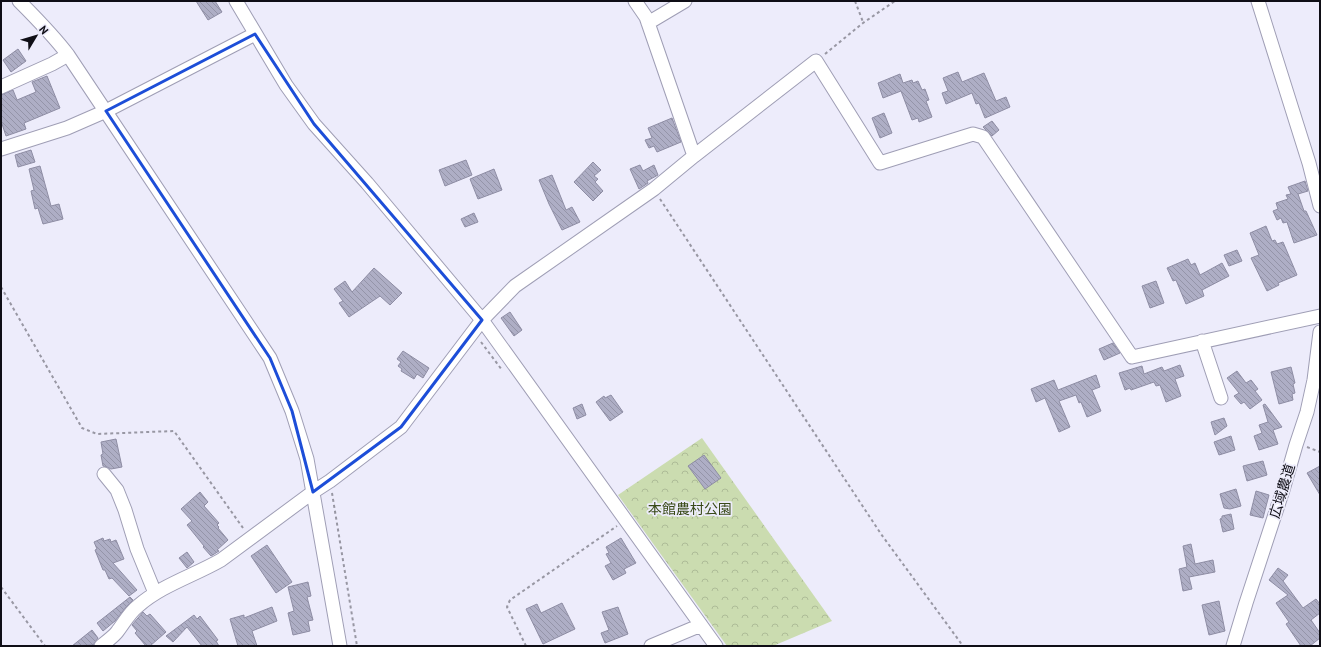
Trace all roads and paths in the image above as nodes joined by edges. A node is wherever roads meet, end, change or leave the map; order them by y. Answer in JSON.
{"nodes":[{"id":1,"x":19,"y":1,"type":"edge"},
{"id":2,"x":236,"y":1,"type":"edge"},
{"id":3,"x":635,"y":1,"type":"edge"},
{"id":4,"x":685,"y":1,"type":"edge"},
{"id":5,"x":855,"y":1,"type":"edge"},
{"id":6,"x":895,"y":1,"type":"edge"},
{"id":7,"x":1258,"y":1,"type":"edge"},
{"id":8,"x":648,"y":23,"type":"junction"},
{"id":9,"x":863,"y":23,"type":"junction"},
{"id":10,"x":255,"y":34,"type":"junction"},
{"id":11,"x":68,"y":55,"type":"junction"},
{"id":12,"x":816,"y":61,"type":"junction"},
{"id":13,"x":1,"y":87,"type":"edge"},
{"id":14,"x":106,"y":111,"type":"junction"},
{"id":15,"x":1,"y":149,"type":"edge"},
{"id":16,"x":694,"y":156,"type":"junction"},
{"id":17,"x":654,"y":190,"type":"junction"},
{"id":18,"x":1320,"y":206,"type":"edge"},
{"id":19,"x":1,"y":287,"type":"edge"},
{"id":20,"x":1320,"y":316,"type":"edge"},
{"id":21,"x":482,"y":320,"type":"junction"},
{"id":22,"x":1320,"y":332,"type":"edge"},
{"id":23,"x":1202,"y":341,"type":"junction"},
{"id":24,"x":1221,"y":398,"type":"dead end"},
{"id":25,"x":104,"y":474,"type":"dead end"},
{"id":26,"x":330,"y":481,"type":"junction"},
{"id":27,"x":313,"y":492,"type":"junction"},
{"id":28,"x":625,"y":520,"type":"junction"},
{"id":29,"x":250,"y":538,"type":"junction"},
{"id":30,"x":1,"y":586,"type":"edge"},
{"id":31,"x":155,"y":592,"type":"junction"},
{"id":32,"x":700,"y":625,"type":"junction"},
{"id":33,"x":44,"y":646,"type":"edge"},
{"id":34,"x":101,"y":646,"type":"edge"},
{"id":35,"x":340,"y":646,"type":"edge"},
{"id":36,"x":357,"y":646,"type":"edge"},
{"id":37,"x":526,"y":646,"type":"edge"},
{"id":38,"x":651,"y":646,"type":"edge"},
{"id":39,"x":716,"y":646,"type":"edge"},
{"id":40,"x":963,"y":646,"type":"edge"},
{"id":41,"x":1233,"y":646,"type":"edge"}],
"edges":[{"from":1,"to":11,"type":"street"},
{"from":2,"to":10,"type":"street"},
{"from":3,"to":8,"type":"street"},
{"from":4,"to":8,"type":"street"},
{"from":5,"to":9,"type":"path"},
{"from":6,"to":9,"type":"path"},
{"from":7,"to":18,"type":"street"},
{"from":8,"to":16,"type":"street"},
{"from":9,"to":12,"type":"path"},
{"from":10,"to":14,"type":"street"},
{"from":10,"to":21,"type":"street"},
{"from":11,"to":13,"type":"street"},
{"from":11,"to":14,"type":"street"},
{"from":12,"to":16,"type":"street"},
{"from":12,"to":23,"type":"street"},
{"from":14,"to":15,"type":"street"},
{"from":14,"to":27,"type":"street"},
{"from":16,"to":17,"type":"street"},
{"from":17,"to":21,"type":"street"},
{"from":17,"to":40,"type":"path"},
{"from":19,"to":29,"type":"path"},
{"from":20,"to":23,"type":"street"},
{"from":21,"to":26,"type":"street"},
{"from":21,"to":28,"type":"street"},
{"from":22,"to":41,"type":"street","name":"広域農道"},
{"from":23,"to":24,"type":"street"},
{"from":25,"to":31,"type":"street"},
{"from":26,"to":27,"type":"street"},
{"from":26,"to":36,"type":"path"},
{"from":27,"to":29,"type":"street"},
{"from":27,"to":35,"type":"street"},
{"from":28,"to":32,"type":"street"},
{"from":28,"to":37,"type":"path"},
{"from":29,"to":31,"type":"street"},
{"from":30,"to":33,"type":"path"},
{"from":31,"to":34,"type":"street"},
{"from":32,"to":38,"type":"street"},
{"from":32,"to":39,"type":"street"}]}
